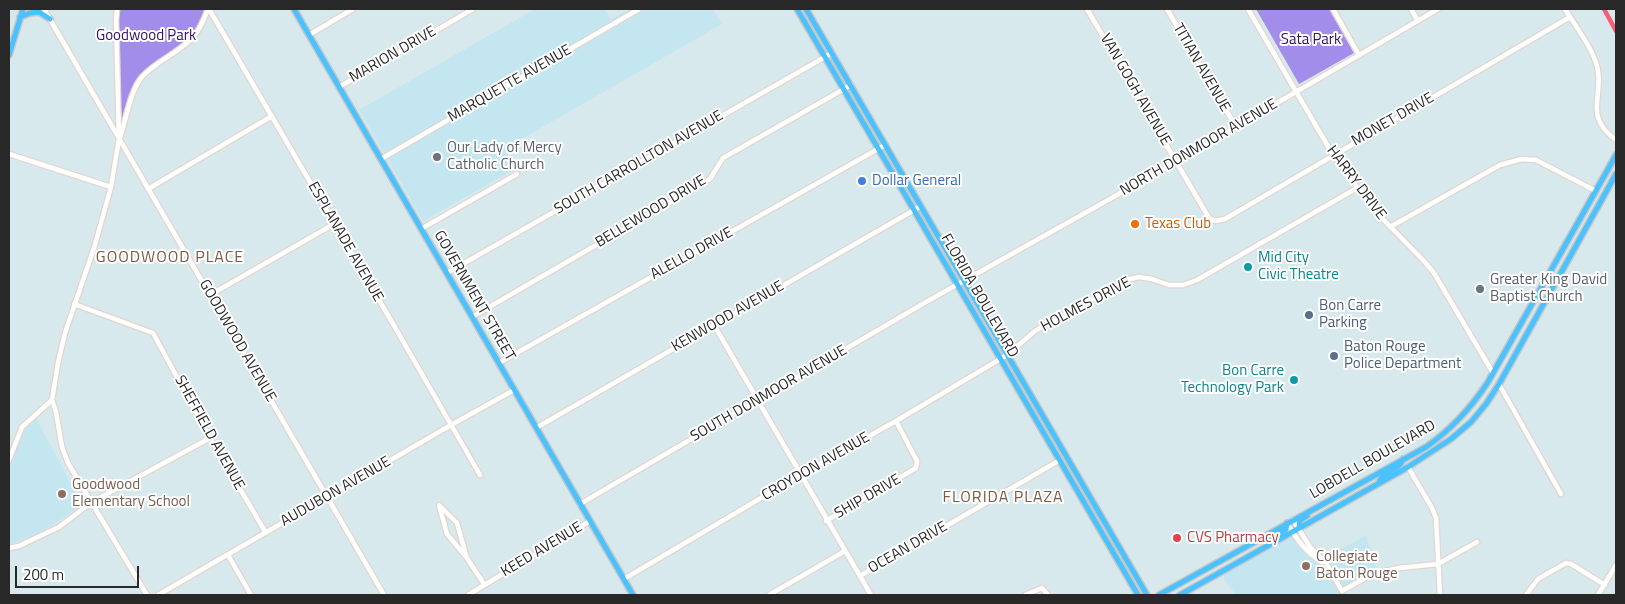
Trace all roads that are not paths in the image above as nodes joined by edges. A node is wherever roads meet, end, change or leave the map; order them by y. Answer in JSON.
{"nodes":[{"id":1,"x":23,"y":9,"type":"edge"},
{"id":2,"x":44,"y":9,"type":"edge"},
{"id":3,"x":117,"y":9,"type":"edge"},
{"id":4,"x":208,"y":9,"type":"edge"},
{"id":5,"x":294,"y":9,"type":"edge"},
{"id":6,"x":353,"y":9,"type":"edge"},
{"id":7,"x":473,"y":9,"type":"edge"},
{"id":8,"x":639,"y":9,"type":"edge"},
{"id":9,"x":797,"y":9,"type":"edge"},
{"id":10,"x":806,"y":9,"type":"edge"},
{"id":11,"x":1087,"y":9,"type":"edge"},
{"id":12,"x":1166,"y":9,"type":"edge"},
{"id":13,"x":1248,"y":9,"type":"edge"},
{"id":14,"x":1333,"y":9,"type":"edge"},
{"id":15,"x":1412,"y":9,"type":"edge"},
{"id":16,"x":1438,"y":9,"type":"edge"},
{"id":17,"x":1565,"y":9,"type":"edge"},
{"id":18,"x":20,"y":17,"type":"junction"},
{"id":19,"x":1570,"y":17,"type":"junction"},
{"id":20,"x":50,"y":19,"type":"junction"},
{"id":21,"x":1418,"y":21,"type":"junction"},
{"id":22,"x":309,"y":35,"type":"junction"},
{"id":23,"x":832,"y":53,"type":"junction"},
{"id":24,"x":1359,"y":54,"type":"junction"},
{"id":25,"x":9,"y":55,"type":"edge"},
{"id":26,"x":825,"y":57,"type":"junction"},
{"id":27,"x":851,"y":85,"type":"junction"},
{"id":28,"x":339,"y":86,"type":"junction"},
{"id":29,"x":844,"y":89,"type":"junction"},
{"id":30,"x":1296,"y":91,"type":"junction"},
{"id":31,"x":272,"y":116,"type":"junction"},
{"id":32,"x":1236,"y":127,"type":"junction"},
{"id":33,"x":119,"y":139,"type":"junction"},
{"id":34,"x":1616,"y":140,"type":"edge"},
{"id":35,"x":886,"y":145,"type":"junction"},
{"id":36,"x":879,"y":149,"type":"junction"},
{"id":37,"x":9,"y":154,"type":"edge"},
{"id":38,"x":1333,"y":155,"type":"junction"},
{"id":39,"x":1616,"y":155,"type":"edge"},
{"id":40,"x":381,"y":160,"type":"junction"},
{"id":41,"x":1176,"y":162,"type":"junction"},
{"id":42,"x":1607,"y":172,"type":"junction"},
{"id":43,"x":517,"y":174,"type":"dead end"},
{"id":44,"x":1616,"y":175,"type":"edge"},
{"id":45,"x":111,"y":188,"type":"junction"},
{"id":46,"x":1357,"y":188,"type":"junction"},
{"id":47,"x":148,"y":189,"type":"junction"},
{"id":48,"x":1596,"y":191,"type":"junction"},
{"id":49,"x":921,"y":206,"type":"junction"},
{"id":50,"x":914,"y":209,"type":"junction"},
{"id":51,"x":1215,"y":221,"type":"joint"},
{"id":52,"x":334,"y":224,"type":"junction"},
{"id":53,"x":1390,"y":227,"type":"junction"},
{"id":54,"x":421,"y":229,"type":"junction"},
{"id":55,"x":447,"y":273,"type":"junction"},
{"id":56,"x":964,"y":280,"type":"junction"},
{"id":57,"x":957,"y":284,"type":"junction"},
{"id":58,"x":1539,"y":291,"type":"junction"},
{"id":59,"x":210,"y":295,"type":"junction"},
{"id":60,"x":1548,"y":296,"type":"junction"},
{"id":61,"x":965,"y":298,"type":"junction"},
{"id":62,"x":74,"y":304,"type":"junction"},
{"id":63,"x":983,"y":313,"type":"junction"},
{"id":64,"x":472,"y":316,"type":"junction"},
{"id":65,"x":714,"y":325,"type":"junction"},
{"id":66,"x":1007,"y":355,"type":"junction"},
{"id":67,"x":1001,"y":358,"type":"junction"},
{"id":68,"x":499,"y":363,"type":"junction"},
{"id":69,"x":1493,"y":373,"type":"junction"},
{"id":70,"x":1499,"y":384,"type":"junction"},
{"id":71,"x":514,"y":390,"type":"junction"},
{"id":72,"x":52,"y":400,"type":"junction"},
{"id":73,"x":757,"y":400,"type":"junction"},
{"id":74,"x":896,"y":421,"type":"junction"},
{"id":75,"x":451,"y":424,"type":"junction"},
{"id":76,"x":536,"y":428,"type":"junction"},
{"id":77,"x":210,"y":438,"type":"junction"},
{"id":78,"x":1403,"y":459,"type":"junction"},
{"id":79,"x":9,"y":460,"type":"edge"},
{"id":80,"x":1060,"y":460,"type":"junction"},
{"id":81,"x":1408,"y":466,"type":"junction"},
{"id":82,"x":480,"y":475,"type":"dead end"},
{"id":83,"x":800,"y":475,"type":"junction"},
{"id":84,"x":1379,"y":483,"type":"junction"},
{"id":85,"x":1561,"y":494,"type":"dead end"},
{"id":86,"x":327,"y":497,"type":"junction"},
{"id":87,"x":92,"y":502,"type":"junction"},
{"id":88,"x":580,"y":504,"type":"junction"},
{"id":89,"x":1321,"y":504,"type":"junction"},
{"id":90,"x":1095,"y":505,"type":"junction"},
{"id":91,"x":1088,"y":509,"type":"junction"},
{"id":92,"x":826,"y":520,"type":"junction"},
{"id":93,"x":1293,"y":520,"type":"junction"},
{"id":94,"x":590,"y":522,"type":"junction"},
{"id":95,"x":1287,"y":523,"type":"junction"},
{"id":96,"x":1299,"y":528,"type":"junction"},
{"id":97,"x":266,"y":532,"type":"junction"},
{"id":98,"x":1292,"y":532,"type":"junction"},
{"id":99,"x":1477,"y":542,"type":"dead end"},
{"id":100,"x":1268,"y":545,"type":"junction"},
{"id":101,"x":9,"y":548,"type":"edge"},
{"id":102,"x":845,"y":551,"type":"junction"},
{"id":103,"x":228,"y":555,"type":"junction"},
{"id":104,"x":467,"y":558,"type":"junction"},
{"id":105,"x":1326,"y":563,"type":"junction"},
{"id":106,"x":1438,"y":564,"type":"junction"},
{"id":107,"x":1616,"y":566,"type":"edge"},
{"id":108,"x":860,"y":576,"type":"junction"},
{"id":109,"x":624,"y":579,"type":"junction"},
{"id":110,"x":484,"y":584,"type":"junction"},
{"id":111,"x":1604,"y":585,"type":"junction"},
{"id":112,"x":147,"y":595,"type":"edge"},
{"id":113,"x":158,"y":595,"type":"edge"},
{"id":114,"x":251,"y":595,"type":"edge"},
{"id":115,"x":384,"y":595,"type":"edge"},
{"id":116,"x":468,"y":595,"type":"edge"},
{"id":117,"x":631,"y":595,"type":"edge"},
{"id":118,"x":769,"y":595,"type":"edge"},
{"id":119,"x":871,"y":595,"type":"edge"},
{"id":120,"x":1025,"y":595,"type":"edge"},
{"id":121,"x":1048,"y":595,"type":"edge"},
{"id":122,"x":1138,"y":595,"type":"edge"},
{"id":123,"x":1147,"y":595,"type":"edge"},
{"id":124,"x":1159,"y":595,"type":"edge"},
{"id":125,"x":1180,"y":595,"type":"edge"},
{"id":126,"x":1440,"y":595,"type":"edge"},
{"id":127,"x":1526,"y":595,"type":"edge"},
{"id":128,"x":1598,"y":595,"type":"edge"}],
"edges":[{"from":1,"to":18,"type":"main road"},
{"from":2,"to":20,"type":"street","name":"GOODWOOD AVENUE"},
{"from":3,"to":33,"type":"street"},
{"from":4,"to":31,"type":"street","name":"ESPLANADE AVENUE"},
{"from":4,"to":33,"type":"street"},
{"from":5,"to":22,"type":"main road","name":"GOVERNMENT STREET"},
{"from":6,"to":22,"type":"street"},
{"from":7,"to":28,"type":"street","name":"MARION DRIVE"},
{"from":8,"to":40,"type":"street","name":"MARQUETTE AVENUE"},
{"from":9,"to":26,"type":"main road","name":"FLORIDA BOULEVARD"},
{"from":10,"to":23,"type":"main road","name":"FLORIDA BOULEVARD"},
{"from":11,"to":41,"type":"street","name":"VAN GOGH AVENUE"},
{"from":12,"to":32,"type":"street","name":"TITIAN AVENUE"},
{"from":13,"to":30,"type":"street","name":"HARRY DRIVE"},
{"from":14,"to":24,"type":"street"},
{"from":15,"to":21,"type":"street"},
{"from":16,"to":21,"type":"street","name":"NORTH DONMOOR AVENUE"},
{"from":17,"to":19,"type":"street"},
{"from":18,"to":20,"type":"main road"},
{"from":18,"to":25,"type":"main road"},
{"from":19,"to":34,"type":"street"},
{"from":19,"to":38,"type":"street","name":"MONET DRIVE"},
{"from":20,"to":33,"type":"street","name":"GOODWOOD AVENUE"},
{"from":21,"to":24,"type":"street","name":"NORTH DONMOOR AVENUE"},
{"from":22,"to":28,"type":"main road","name":"GOVERNMENT STREET"},
{"from":23,"to":26,"type":"street","name":"SOUTH CARROLLTON AVENUE"},
{"from":23,"to":27,"type":"main road","name":"FLORIDA BOULEVARD"},
{"from":24,"to":30,"type":"street","name":"NORTH DONMOOR AVENUE"},
{"from":26,"to":29,"type":"main road","name":"FLORIDA BOULEVARD"},
{"from":26,"to":55,"type":"street","name":"SOUTH CARROLLTON AVENUE"},
{"from":27,"to":29,"type":"street","name":"BELLEWOOD DRIVE"},
{"from":27,"to":35,"type":"main road","name":"FLORIDA BOULEVARD"},
{"from":28,"to":40,"type":"main road","name":"GOVERNMENT STREET"},
{"from":29,"to":36,"type":"main road","name":"FLORIDA BOULEVARD"},
{"from":29,"to":64,"type":"street","name":"BELLEWOOD DRIVE"},
{"from":30,"to":32,"type":"street","name":"NORTH DONMOOR AVENUE"},
{"from":30,"to":38,"type":"street","name":"HARRY DRIVE"},
{"from":31,"to":47,"type":"street"},
{"from":31,"to":52,"type":"street","name":"ESPLANADE AVENUE"},
{"from":32,"to":41,"type":"street","name":"NORTH DONMOOR AVENUE"},
{"from":33,"to":45,"type":"street"},
{"from":33,"to":47,"type":"street","name":"GOODWOOD AVENUE"},
{"from":35,"to":36,"type":"street","name":"ALELLO DRIVE"},
{"from":35,"to":49,"type":"main road","name":"FLORIDA BOULEVARD"},
{"from":36,"to":50,"type":"main road","name":"FLORIDA BOULEVARD"},
{"from":36,"to":68,"type":"street","name":"ALELLO DRIVE"},
{"from":37,"to":45,"type":"street"},
{"from":38,"to":46,"type":"street","name":"HARRY DRIVE"},
{"from":38,"to":51,"type":"street","name":"MONET DRIVE"},
{"from":39,"to":42,"type":"main road","name":"LOBDELL BOULEVARD"},
{"from":40,"to":54,"type":"main road","name":"GOVERNMENT STREET"},
{"from":41,"to":51,"type":"street","name":"VAN GOGH AVENUE"},
{"from":41,"to":56,"type":"street","name":"NORTH DONMOOR AVENUE"},
{"from":42,"to":44,"type":"street"},
{"from":42,"to":48,"type":"main road","name":"LOBDELL BOULEVARD"},
{"from":43,"to":54,"type":"street"},
{"from":44,"to":60,"type":"main road","name":"LOBDELL BOULEVARD"},
{"from":45,"to":62,"type":"street"},
{"from":46,"to":53,"type":"street","name":"HARRY DRIVE"},
{"from":46,"to":66,"type":"street","name":"HOLMES DRIVE"},
{"from":47,"to":59,"type":"street","name":"GOODWOOD AVENUE"},
{"from":48,"to":53,"type":"street"},
{"from":48,"to":58,"type":"main road","name":"LOBDELL BOULEVARD"},
{"from":49,"to":50,"type":"street","name":"KENWOOD AVENUE"},
{"from":49,"to":56,"type":"main road","name":"FLORIDA BOULEVARD"},
{"from":50,"to":57,"type":"main road","name":"FLORIDA BOULEVARD"},
{"from":50,"to":65,"type":"street","name":"KENWOOD AVENUE"},
{"from":52,"to":59,"type":"street"},
{"from":52,"to":75,"type":"street","name":"ESPLANADE AVENUE"},
{"from":53,"to":69,"type":"street","name":"HARRY DRIVE"},
{"from":54,"to":55,"type":"main road","name":"GOVERNMENT STREET"},
{"from":55,"to":64,"type":"main road","name":"GOVERNMENT STREET"},
{"from":56,"to":57,"type":"street","name":"NORTH DONMOOR AVENUE"},
{"from":56,"to":63,"type":"main road","name":"FLORIDA BOULEVARD"},
{"from":57,"to":61,"type":"main road","name":"FLORIDA BOULEVARD"},
{"from":57,"to":73,"type":"street","name":"SOUTH DONMOOR AVENUE"},
{"from":58,"to":60,"type":"main road"},
{"from":58,"to":69,"type":"main road","name":"LOBDELL BOULEVARD"},
{"from":59,"to":86,"type":"street","name":"GOODWOOD AVENUE"},
{"from":60,"to":70,"type":"main road","name":"LOBDELL BOULEVARD"},
{"from":61,"to":63,"type":"main road"},
{"from":61,"to":67,"type":"main road","name":"FLORIDA BOULEVARD"},
{"from":62,"to":72,"type":"street"},
{"from":62,"to":77,"type":"street","name":"SHEFFIELD AVENUE"},
{"from":63,"to":66,"type":"main road","name":"FLORIDA BOULEVARD"},
{"from":64,"to":68,"type":"main road","name":"GOVERNMENT STREET"},
{"from":65,"to":73,"type":"street"},
{"from":65,"to":76,"type":"street","name":"KENWOOD AVENUE"},
{"from":66,"to":67,"type":"street","name":"CROYDON AVENUE"},
{"from":66,"to":90,"type":"main road","name":"FLORIDA BOULEVARD"},
{"from":67,"to":74,"type":"street","name":"CROYDON AVENUE"},
{"from":67,"to":80,"type":"main road","name":"FLORIDA BOULEVARD"},
{"from":68,"to":71,"type":"main road","name":"GOVERNMENT STREET"},
{"from":69,"to":70,"type":"main road"},
{"from":69,"to":78,"type":"main road","name":"LOBDELL BOULEVARD"},
{"from":70,"to":81,"type":"main road","name":"LOBDELL BOULEVARD"},
{"from":70,"to":85,"type":"street"},
{"from":71,"to":75,"type":"street","name":"AUDUBON AVENUE"},
{"from":71,"to":76,"type":"main road","name":"GOVERNMENT STREET"},
{"from":72,"to":79,"type":"street"},
{"from":72,"to":87,"type":"street"},
{"from":73,"to":83,"type":"street"},
{"from":73,"to":88,"type":"street","name":"SOUTH DONMOOR AVENUE"},
{"from":74,"to":83,"type":"street","name":"CROYDON AVENUE"},
{"from":74,"to":92,"type":"street","name":"SHIP DRIVE"},
{"from":75,"to":82,"type":"street","name":"ESPLANADE AVENUE"},
{"from":75,"to":86,"type":"street","name":"AUDUBON AVENUE"},
{"from":76,"to":88,"type":"main road","name":"GOVERNMENT STREET"},
{"from":77,"to":87,"type":"street"},
{"from":77,"to":97,"type":"street","name":"SHEFFIELD AVENUE"},
{"from":78,"to":81,"type":"main road"},
{"from":78,"to":84,"type":"main road"},
{"from":78,"to":89,"type":"main road","name":"LOBDELL BOULEVARD"},
{"from":80,"to":91,"type":"main road","name":"FLORIDA BOULEVARD"},
{"from":80,"to":108,"type":"street","name":"OCEAN DRIVE"},
{"from":81,"to":84,"type":"main road","name":"LOBDELL BOULEVARD"},
{"from":81,"to":106,"type":"street"},
{"from":83,"to":92,"type":"street"},
{"from":83,"to":109,"type":"street","name":"CROYDON AVENUE"},
{"from":84,"to":96,"type":"main road","name":"LOBDELL BOULEVARD"},
{"from":86,"to":97,"type":"street","name":"AUDUBON AVENUE"},
{"from":86,"to":115,"type":"street","name":"GOODWOOD AVENUE"},
{"from":87,"to":101,"type":"street"},
{"from":87,"to":112,"type":"street"},
{"from":88,"to":94,"type":"main road","name":"GOVERNMENT STREET"},
{"from":89,"to":93,"type":"main road","name":"LOBDELL BOULEVARD"},
{"from":89,"to":96,"type":"main road"},
{"from":90,"to":91,"type":"main road"},
{"from":90,"to":123,"type":"main road","name":"FLORIDA BOULEVARD"},
{"from":91,"to":122,"type":"main road","name":"FLORIDA BOULEVARD"},
{"from":92,"to":102,"type":"street"},
{"from":93,"to":95,"type":"main road","name":"LOBDELL BOULEVARD"},
{"from":93,"to":96,"type":"street"},
{"from":94,"to":109,"type":"main road","name":"GOVERNMENT STREET"},
{"from":94,"to":110,"type":"street","name":"KEED AVENUE"},
{"from":95,"to":98,"type":"street"},
{"from":95,"to":100,"type":"main road"},
{"from":95,"to":124,"type":"main road","name":"LOBDELL BOULEVARD"},
{"from":96,"to":98,"type":"main road","name":"LOBDELL BOULEVARD"},
{"from":96,"to":105,"type":"street"},
{"from":97,"to":103,"type":"street","name":"AUDUBON AVENUE"},
{"from":98,"to":100,"type":"main road","name":"LOBDELL BOULEVARD"},
{"from":98,"to":105,"type":"street"},
{"from":99,"to":106,"type":"street"},
{"from":100,"to":125,"type":"main road","name":"LOBDELL BOULEVARD"},
{"from":102,"to":108,"type":"street"},
{"from":102,"to":118,"type":"street"},
{"from":103,"to":113,"type":"street","name":"AUDUBON AVENUE"},
{"from":103,"to":114,"type":"street"},
{"from":104,"to":104,"type":"street"},
{"from":104,"to":110,"type":"street"},
{"from":105,"to":106,"type":"street"},
{"from":106,"to":126,"type":"street"},
{"from":107,"to":111,"type":"street"},
{"from":108,"to":119,"type":"street"},
{"from":109,"to":117,"type":"main road","name":"GOVERNMENT STREET"},
{"from":110,"to":116,"type":"street","name":"KEED AVENUE"},
{"from":111,"to":127,"type":"street"},
{"from":111,"to":128,"type":"street"},
{"from":120,"to":121,"type":"street"}]}
